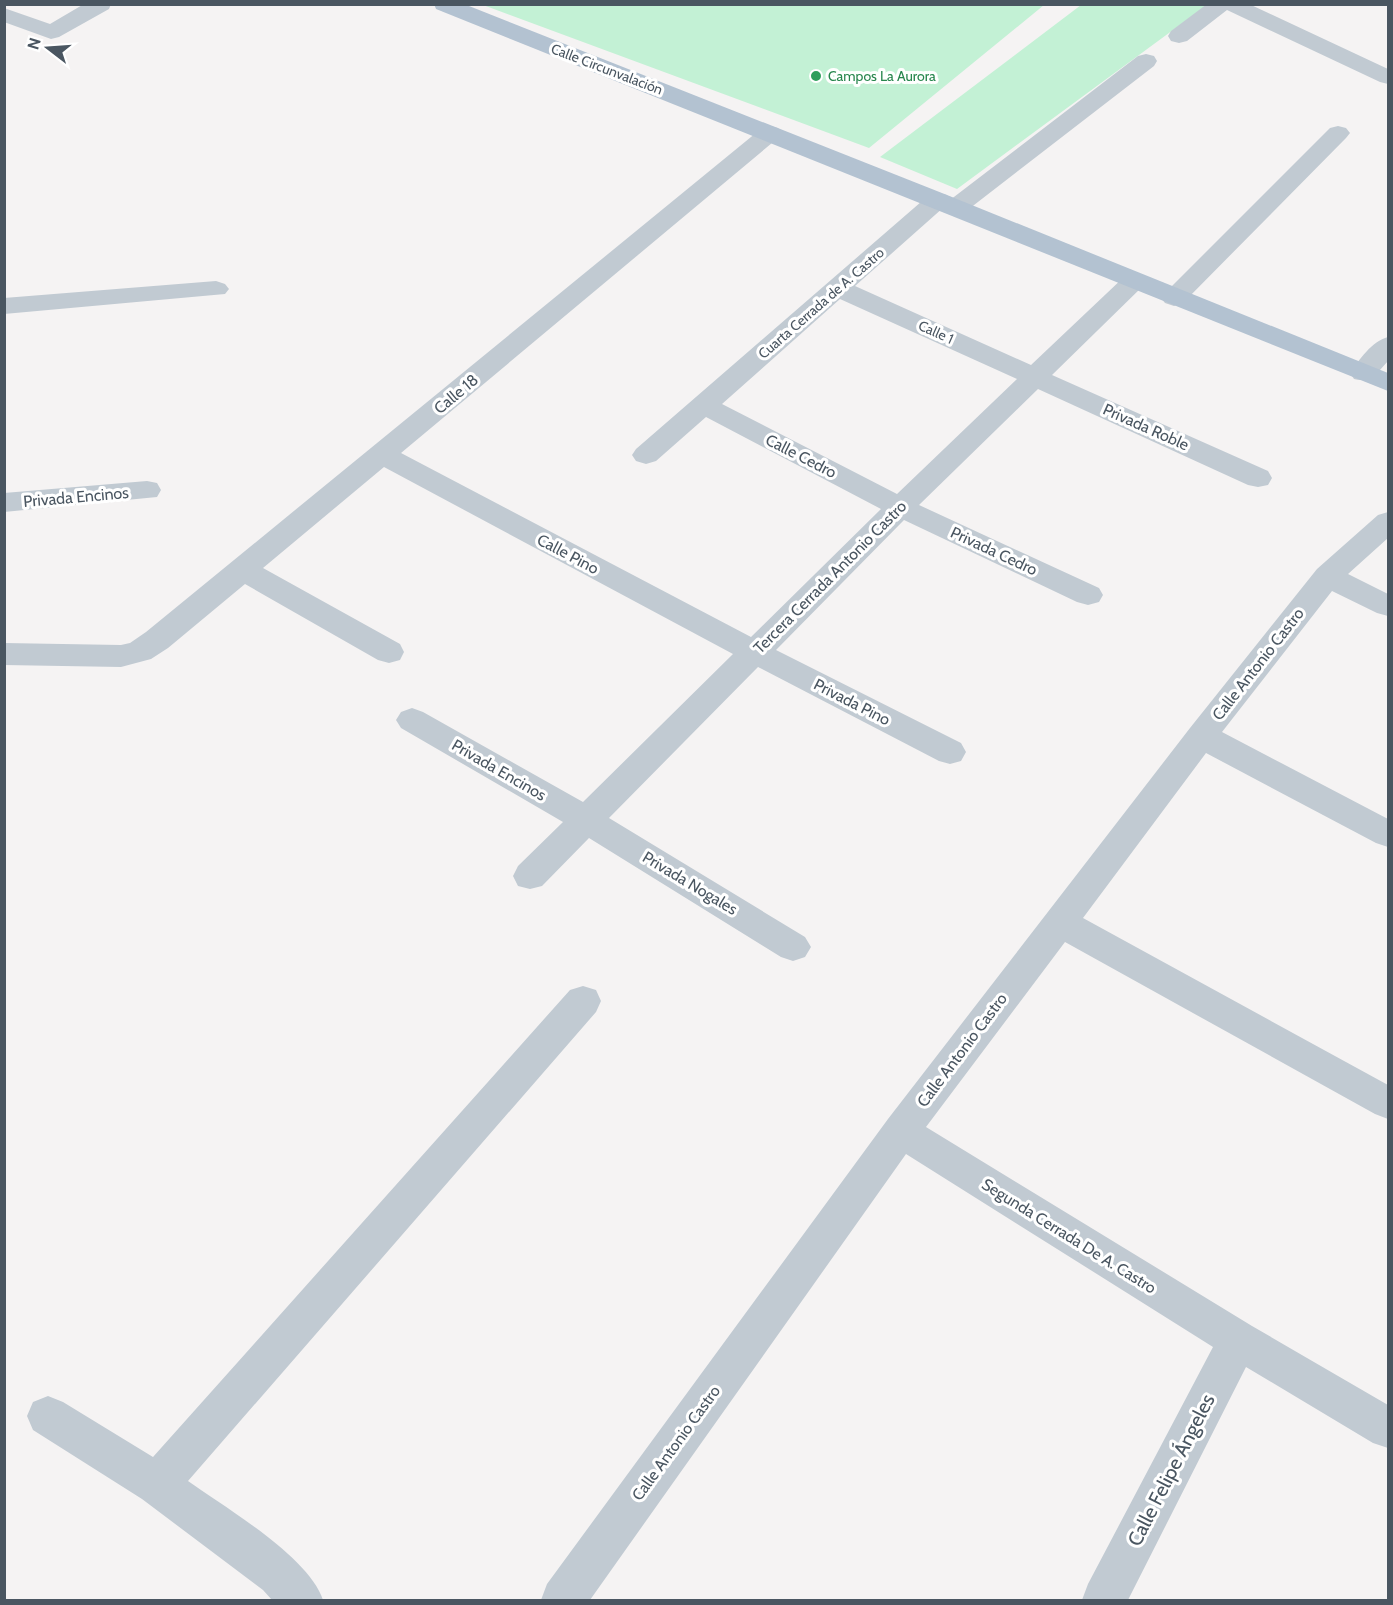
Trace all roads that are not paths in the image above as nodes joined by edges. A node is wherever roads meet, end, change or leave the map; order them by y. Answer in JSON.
{"nodes":[{"id":1,"x":101,"y":4,"type":"edge"},
{"id":2,"x":444,"y":4,"type":"edge"},
{"id":3,"x":1221,"y":4,"type":"edge"},
{"id":4,"x":1231,"y":4,"type":"edge"},
{"id":5,"x":4,"y":14,"type":"edge"},
{"id":6,"x":1179,"y":36,"type":"dead end"},
{"id":7,"x":1146,"y":61,"type":"dead end"},
{"id":8,"x":1389,"y":77,"type":"edge"},
{"id":9,"x":770,"y":133,"type":"junction"},
{"id":10,"x":1338,"y":133,"type":"dead end"},
{"id":11,"x":947,"y":204,"type":"junction"},
{"id":12,"x":1134,"y":281,"type":"junction"},
{"id":13,"x":838,"y":288,"type":"junction"},
{"id":14,"x":216,"y":289,"type":"dead end"},
{"id":15,"x":1174,"y":298,"type":"junction"},
{"id":16,"x":4,"y":306,"type":"edge"},
{"id":17,"x":1389,"y":345,"type":"edge"},
{"id":18,"x":1363,"y":373,"type":"junction"},
{"id":19,"x":1035,"y":376,"type":"junction"},
{"id":20,"x":1389,"y":383,"type":"edge"},
{"id":21,"x":703,"y":405,"type":"junction"},
{"id":22,"x":382,"y":455,"type":"junction"},
{"id":23,"x":646,"y":455,"type":"dead end"},
{"id":24,"x":1258,"y":478,"type":"dead end"},
{"id":25,"x":147,"y":490,"type":"dead end"},
{"id":26,"x":4,"y":503,"type":"edge"},
{"id":27,"x":900,"y":507,"type":"junction"},
{"id":28,"x":1389,"y":522,"type":"edge"},
{"id":29,"x":242,"y":569,"type":"junction"},
{"id":30,"x":1327,"y":576,"type":"junction"},
{"id":31,"x":1088,"y":595,"type":"dead end"},
{"id":32,"x":1389,"y":606,"type":"edge"},
{"id":33,"x":389,"y":652,"type":"dead end"},
{"id":34,"x":754,"y":652,"type":"junction"},
{"id":35,"x":4,"y":654,"type":"edge"},
{"id":36,"x":412,"y":720,"type":"dead end"},
{"id":37,"x":1201,"y":736,"type":"junction"},
{"id":38,"x":950,"y":752,"type":"dead end"},
{"id":39,"x":586,"y":820,"type":"junction"},
{"id":40,"x":1389,"y":834,"type":"edge"},
{"id":41,"x":530,"y":876,"type":"dead end"},
{"id":42,"x":1060,"y":922,"type":"junction"},
{"id":43,"x":793,"y":947,"type":"dead end"},
{"id":44,"x":583,"y":1001,"type":"dead end"},
{"id":45,"x":1389,"y":1103,"type":"edge"},
{"id":46,"x":901,"y":1131,"type":"junction"},
{"id":47,"x":1238,"y":1340,"type":"junction"},
{"id":48,"x":48,"y":1416,"type":"dead end"},
{"id":49,"x":1389,"y":1428,"type":"edge"},
{"id":50,"x":157,"y":1484,"type":"junction"},
{"id":51,"x":301,"y":1600,"type":"edge"},
{"id":52,"x":563,"y":1600,"type":"edge"},
{"id":53,"x":1104,"y":1600,"type":"edge"}],
"edges":[{"from":1,"to":5,"type":"street"},
{"from":2,"to":9,"type":"main road","name":"Calle Circunvalación"},
{"from":3,"to":6,"type":"street"},
{"from":4,"to":8,"type":"street"},
{"from":7,"to":11,"type":"street","name":"Cuarta Cerrada de A. Castro"},
{"from":9,"to":11,"type":"main road","name":"Calle Circunvalación"},
{"from":9,"to":22,"type":"street","name":"Calle 18"},
{"from":10,"to":15,"type":"street"},
{"from":11,"to":12,"type":"main road","name":"Calle Circunvalación"},
{"from":11,"to":13,"type":"street","name":"Cuarta Cerrada de A. Castro"},
{"from":12,"to":15,"type":"main road","name":"Calle Circunvalación"},
{"from":12,"to":19,"type":"street","name":"Tercera Cerrada Antonio Castro"},
{"from":13,"to":19,"type":"street","name":"Calle 1"},
{"from":13,"to":21,"type":"street","name":"Cuarta Cerrada de A. Castro"},
{"from":14,"to":16,"type":"street"},
{"from":15,"to":18,"type":"main road","name":"Calle Circunvalación"},
{"from":17,"to":18,"type":"street"},
{"from":18,"to":20,"type":"main road","name":"Calle Circunvalación"},
{"from":19,"to":24,"type":"street","name":"Privada Roble"},
{"from":19,"to":27,"type":"street","name":"Tercera Cerrada Antonio Castro"},
{"from":21,"to":23,"type":"street","name":"Cuarta Cerrada de A. Castro"},
{"from":21,"to":27,"type":"street","name":"Calle Cedro"},
{"from":22,"to":29,"type":"street","name":"Calle 18"},
{"from":22,"to":34,"type":"street","name":"Calle Pino"},
{"from":25,"to":26,"type":"street","name":"Privada Encinos"},
{"from":27,"to":31,"type":"street","name":"Privada Cedro"},
{"from":27,"to":34,"type":"street","name":"Tercera Cerrada Antonio Castro"},
{"from":28,"to":30,"type":"street","name":"Calle Antonio Castro"},
{"from":29,"to":33,"type":"street"},
{"from":29,"to":35,"type":"street","name":"Calle 18"},
{"from":30,"to":32,"type":"street"},
{"from":30,"to":37,"type":"street","name":"Calle Antonio Castro"},
{"from":34,"to":38,"type":"street","name":"Privada Pino"},
{"from":34,"to":39,"type":"street","name":"Tercera Cerrada Antonio Castro"},
{"from":36,"to":39,"type":"street","name":"Privada Encinos"},
{"from":37,"to":40,"type":"street"},
{"from":37,"to":42,"type":"street","name":"Calle Antonio Castro"},
{"from":39,"to":41,"type":"street","name":"Tercera Cerrada Antonio Castro"},
{"from":39,"to":43,"type":"street","name":"Privada Nogales"},
{"from":42,"to":45,"type":"street"},
{"from":42,"to":46,"type":"street","name":"Calle Antonio Castro"},
{"from":44,"to":50,"type":"street"},
{"from":46,"to":47,"type":"street","name":"Segunda Cerrada De A. Castro"},
{"from":46,"to":52,"type":"street","name":"Calle Antonio Castro"},
{"from":47,"to":49,"type":"street","name":"Segunda Cerrada De A. Castro"},
{"from":47,"to":53,"type":"street","name":"Calle Felipe Ángeles"},
{"from":48,"to":50,"type":"street"},
{"from":50,"to":51,"type":"street"}]}
